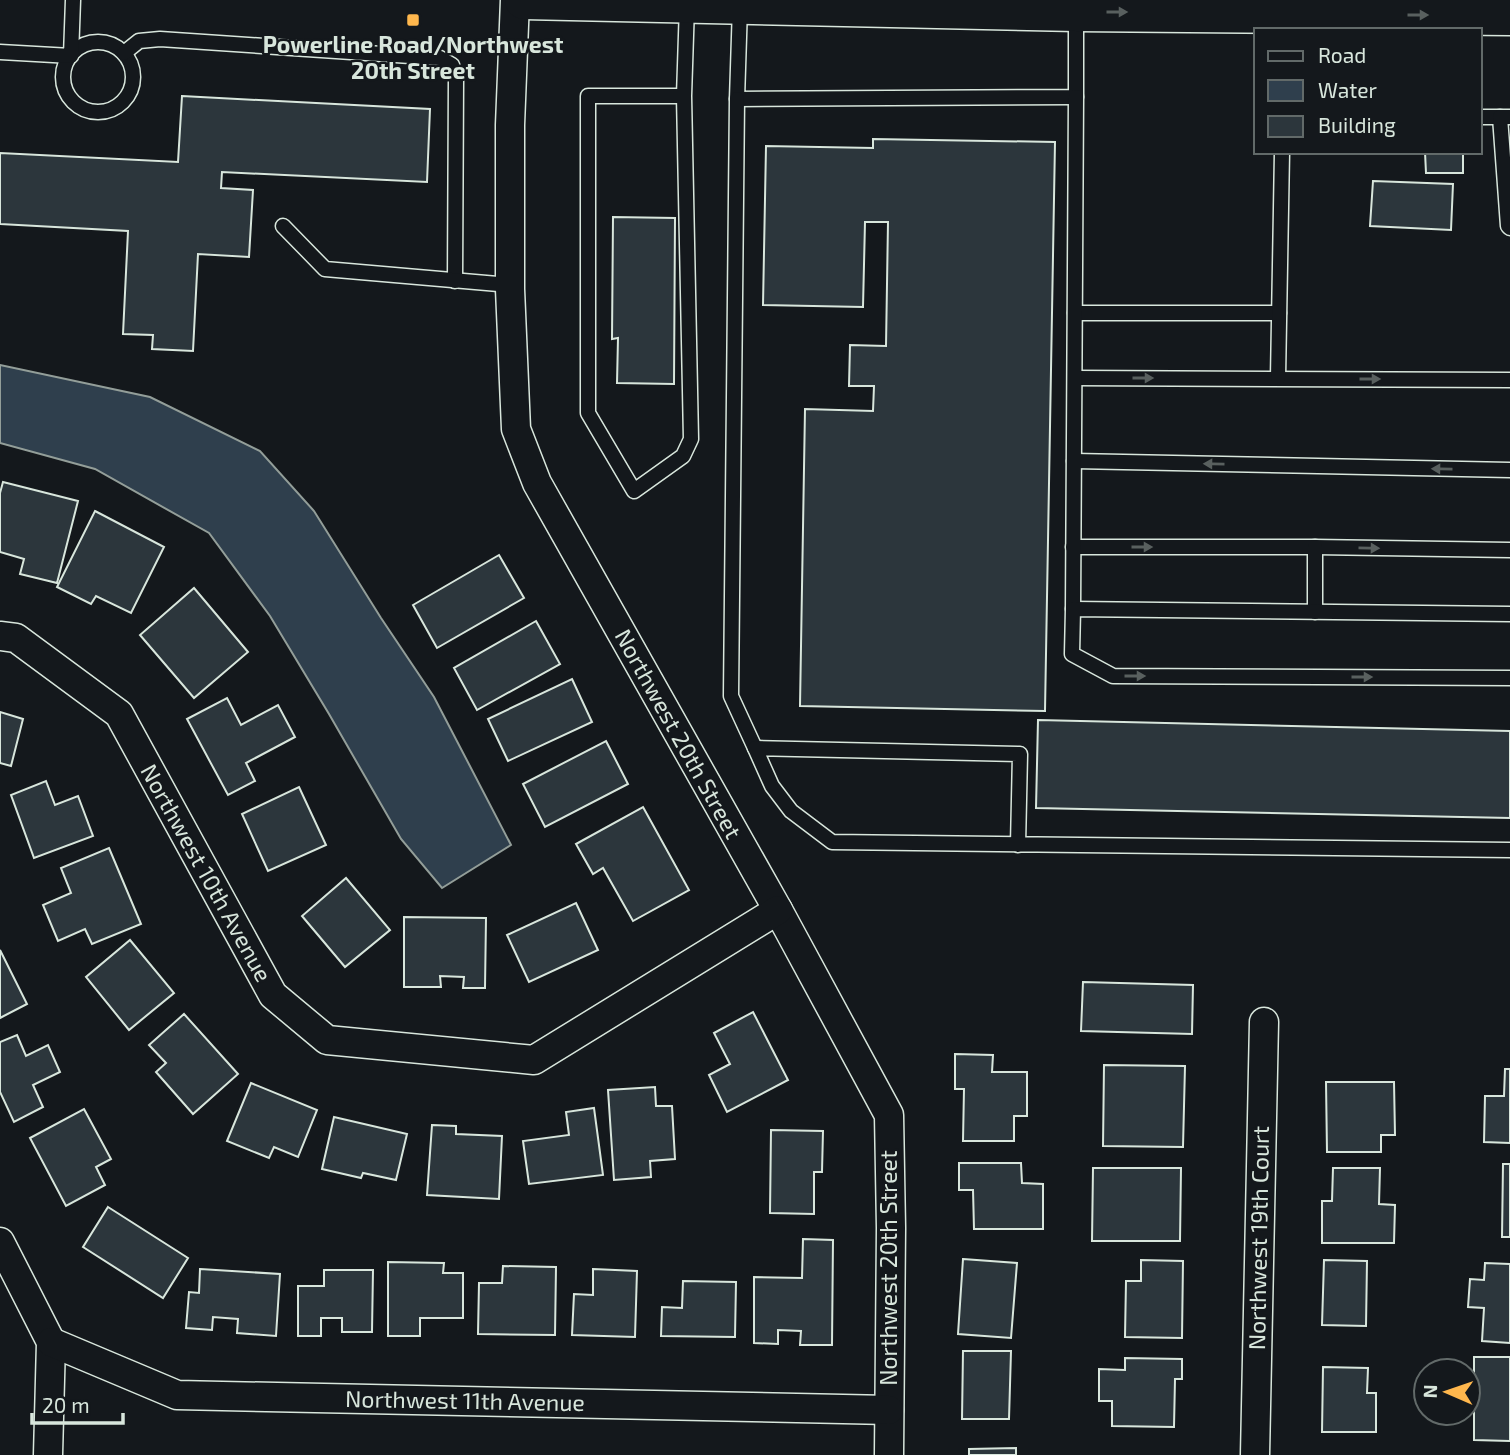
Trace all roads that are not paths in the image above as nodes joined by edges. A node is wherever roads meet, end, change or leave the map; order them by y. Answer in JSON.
{"nodes":[{"id":1,"x":73,"y":0,"type":"edge"},
{"id":2,"x":515,"y":0,"type":"edge"},
{"id":3,"x":524,"y":0,"type":"edge"},
{"id":4,"x":687,"y":4,"type":"junction"},
{"id":5,"x":740,"y":5,"type":"junction"},
{"id":6,"x":1076,"y":12,"type":"junction"},
{"id":7,"x":1510,"y":16,"type":"edge"},
{"id":8,"x":1284,"y":22,"type":"edge"},
{"id":9,"x":1363,"y":22,"type":"edge"},
{"id":10,"x":0,"y":52,"type":"edge"},
{"id":11,"x":124,"y":53,"type":"junction"},
{"id":12,"x":71,"y":56,"type":"junction"},
{"id":13,"x":684,"y":96,"type":"junction"},
{"id":14,"x":1076,"y":97,"type":"junction"},
{"id":15,"x":737,"y":99,"type":"junction"},
{"id":16,"x":1482,"y":117,"type":"edge"},
{"id":17,"x":1505,"y":117,"type":"edge"},
{"id":18,"x":1282,"y":154,"type":"edge"},
{"id":19,"x":283,"y":226,"type":"dead end"},
{"id":20,"x":1510,"y":229,"type":"edge"},
{"id":21,"x":454,"y":281,"type":"junction"},
{"id":22,"x":510,"y":285,"type":"junction"},
{"id":23,"x":1075,"y":313,"type":"junction"},
{"id":24,"x":1279,"y":313,"type":"junction"},
{"id":25,"x":1075,"y":378,"type":"junction"},
{"id":26,"x":1278,"y":378,"type":"junction"},
{"id":27,"x":1510,"y":380,"type":"edge"},
{"id":28,"x":1074,"y":461,"type":"junction"},
{"id":29,"x":1510,"y":470,"type":"edge"},
{"id":30,"x":1073,"y":547,"type":"junction"},
{"id":31,"x":1315,"y":547,"type":"junction"},
{"id":32,"x":1510,"y":550,"type":"edge"},
{"id":33,"x":1073,"y":610,"type":"junction"},
{"id":34,"x":1315,"y":612,"type":"junction"},
{"id":35,"x":1510,"y":614,"type":"edge"},
{"id":36,"x":0,"y":636,"type":"edge"},
{"id":37,"x":1510,"y":678,"type":"edge"},
{"id":38,"x":755,"y":748,"type":"junction"},
{"id":39,"x":1018,"y":845,"type":"junction"},
{"id":40,"x":1510,"y":850,"type":"edge"},
{"id":41,"x":778,"y":910,"type":"junction"},
{"id":42,"x":1264,"y":1021,"type":"dead end"},
{"id":43,"x":0,"y":1241,"type":"edge"},
{"id":44,"x":51,"y":1342,"type":"junction"},
{"id":45,"x":889,"y":1410,"type":"junction"},
{"id":46,"x":48,"y":1455,"type":"edge"},
{"id":47,"x":889,"y":1455,"type":"edge"},
{"id":48,"x":1255,"y":1455,"type":"edge"}],
"edges":[{"from":1,"to":12,"type":"lane"},
{"from":2,"to":22,"type":"street","name":"Northwest 20th Street"},
{"from":3,"to":4,"type":"main road"},
{"from":4,"to":5,"type":"main road"},
{"from":4,"to":13,"type":"lane"},
{"from":5,"to":6,"type":"main road"},
{"from":5,"to":15,"type":"lane"},
{"from":6,"to":8,"type":"main road","one_way":true},
{"from":6,"to":14,"type":"lane"},
{"from":9,"to":7,"type":"main road","one_way":true},
{"from":8,"to":9,"type":"main road"},
{"from":10,"to":12,"type":"lane"},
{"from":11,"to":12,"type":"lane"},
{"from":11,"to":12,"type":"lane"},
{"from":11,"to":21,"type":"lane"},
{"from":13,"to":13,"type":"lane"},
{"from":14,"to":15,"type":"lane"},
{"from":14,"to":23,"type":"lane"},
{"from":15,"to":38,"type":"lane"},
{"from":16,"to":17,"type":"lane"},
{"from":17,"to":20,"type":"lane"},
{"from":18,"to":24,"type":"lane"},
{"from":19,"to":21,"type":"lane"},
{"from":21,"to":22,"type":"lane"},
{"from":22,"to":41,"type":"street","name":"Northwest 20th Street"},
{"from":23,"to":24,"type":"lane"},
{"from":23,"to":25,"type":"lane"},
{"from":24,"to":26,"type":"lane"},
{"from":25,"to":26,"type":"lane","one_way":true},
{"from":25,"to":28,"type":"lane"},
{"from":26,"to":27,"type":"lane","one_way":true},
{"from":29,"to":28,"type":"lane","one_way":true},
{"from":28,"to":30,"type":"lane"},
{"from":30,"to":31,"type":"lane","one_way":true},
{"from":30,"to":33,"type":"lane"},
{"from":31,"to":32,"type":"lane","one_way":true},
{"from":31,"to":34,"type":"lane"},
{"from":33,"to":34,"type":"lane"},
{"from":33,"to":37,"type":"lane","one_way":true},
{"from":34,"to":35,"type":"lane"},
{"from":36,"to":41,"type":"street","name":"Northwest 10th Avenue"},
{"from":38,"to":39,"type":"lane"},
{"from":38,"to":39,"type":"lane"},
{"from":39,"to":40,"type":"lane"},
{"from":41,"to":45,"type":"street","name":"Northwest 20th Street"},
{"from":42,"to":48,"type":"street","name":"Northwest 19th Court"},
{"from":43,"to":44,"type":"street"},
{"from":44,"to":45,"type":"street","name":"Northwest 11th Avenue"},
{"from":44,"to":46,"type":"street"},
{"from":45,"to":47,"type":"street","name":"Northwest 20th Street"}]}
